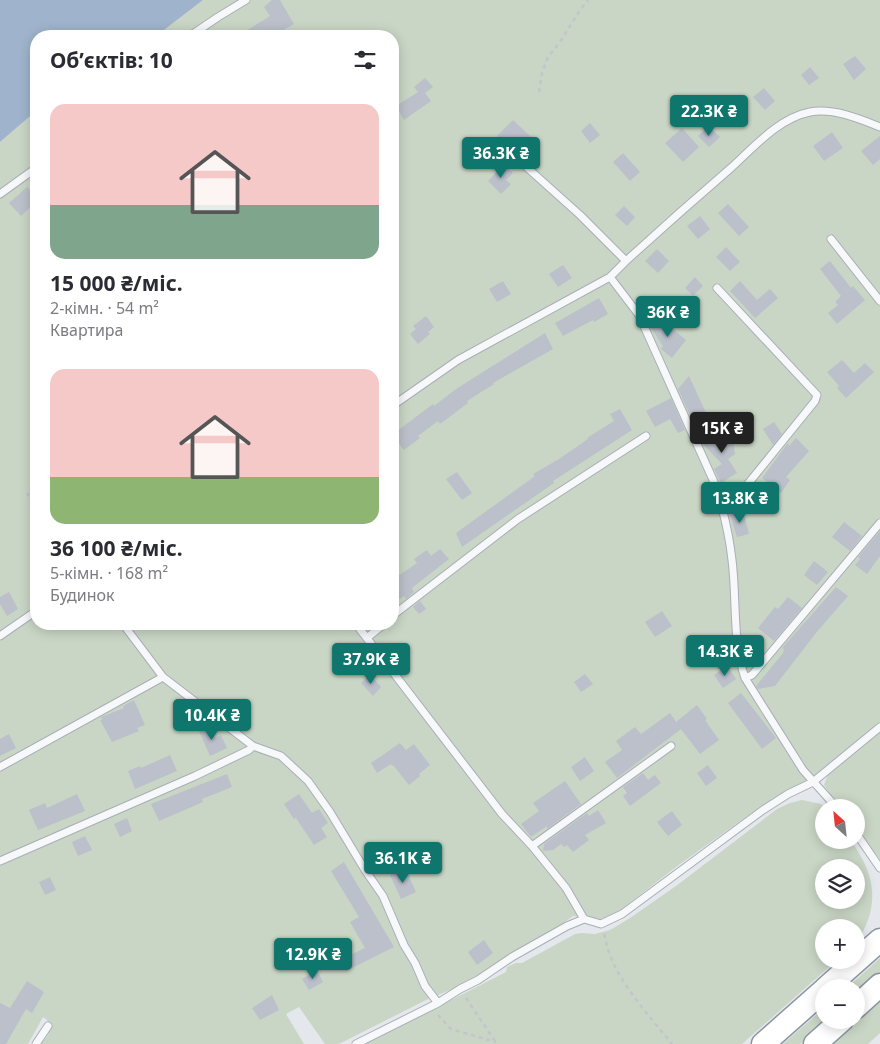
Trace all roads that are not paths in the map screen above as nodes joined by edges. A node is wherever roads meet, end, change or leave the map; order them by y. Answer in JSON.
{"nodes":[{"id":1,"x":246,"y":0,"type":"edge"},
{"id":2,"x":199,"y":30,"type":"edge"},
{"id":3,"x":880,"y":127,"type":"edge"},
{"id":4,"x":522,"y":163,"type":"dead end"},
{"id":5,"x":30,"y":172,"type":"edge"},
{"id":6,"x":0,"y":194,"type":"edge"},
{"id":7,"x":831,"y":239,"type":"dead end"},
{"id":8,"x":626,"y":261,"type":"junction"},
{"id":9,"x":610,"y":277,"type":"junction"},
{"id":10,"x":717,"y":288,"type":"dead end"},
{"id":11,"x":880,"y":301,"type":"edge"},
{"id":12,"x":399,"y":401,"type":"edge"},
{"id":13,"x":646,"y":436,"type":"dead end"},
{"id":14,"x":724,"y":510,"type":"junction"},
{"id":15,"x":880,"y":523,"type":"edge"},
{"id":16,"x":399,"y":611,"type":"edge"},
{"id":17,"x":30,"y":616,"type":"edge"},
{"id":18,"x":128,"y":630,"type":"edge"},
{"id":19,"x":361,"y":630,"type":"edge"},
{"id":20,"x":377,"y":630,"type":"edge"},
{"id":21,"x":0,"y":636,"type":"edge"},
{"id":22,"x":368,"y":638,"type":"junction"},
{"id":23,"x":163,"y":677,"type":"junction"},
{"id":24,"x":745,"y":678,"type":"junction"},
{"id":25,"x":880,"y":727,"type":"edge"},
{"id":26,"x":253,"y":746,"type":"junction"},
{"id":27,"x":671,"y":746,"type":"dead end"},
{"id":28,"x":0,"y":767,"type":"edge"},
{"id":29,"x":813,"y":782,"type":"junction"},
{"id":30,"x":829,"y":799,"type":"edge"},
{"id":31,"x":532,"y":846,"type":"junction"},
{"id":32,"x":865,"y":846,"type":"edge"},
{"id":33,"x":0,"y":862,"type":"edge"},
{"id":34,"x":880,"y":868,"type":"edge"},
{"id":35,"x":584,"y":919,"type":"junction"},
{"id":36,"x":880,"y":940,"type":"edge"},
{"id":37,"x":836,"y":979,"type":"edge"},
{"id":38,"x":880,"y":985,"type":"edge"},
{"id":39,"x":815,"y":998,"type":"edge"},
{"id":40,"x":865,"y":999,"type":"edge"},
{"id":41,"x":435,"y":1005,"type":"junction"},
{"id":42,"x":48,"y":1026,"type":"dead end"},
{"id":43,"x":832,"y":1029,"type":"edge"},
{"id":44,"x":36,"y":1044,"type":"edge"},
{"id":45,"x":356,"y":1044,"type":"edge"},
{"id":46,"x":763,"y":1044,"type":"edge"},
{"id":47,"x":815,"y":1044,"type":"edge"}],
"edges":[{"from":1,"to":2,"type":"lane"},
{"from":3,"to":8,"type":"lane"},
{"from":4,"to":8,"type":"lane"},
{"from":5,"to":6,"type":"lane"},
{"from":7,"to":11,"type":"lane"},
{"from":8,"to":9,"type":"lane"},
{"from":9,"to":12,"type":"lane"},
{"from":9,"to":14,"type":"lane"},
{"from":10,"to":14,"type":"lane"},
{"from":13,"to":16,"type":"lane"},
{"from":14,"to":24,"type":"lane"},
{"from":15,"to":24,"type":"lane"},
{"from":17,"to":21,"type":"lane"},
{"from":18,"to":23,"type":"lane"},
{"from":19,"to":22,"type":"lane"},
{"from":20,"to":22,"type":"lane"},
{"from":22,"to":31,"type":"lane"},
{"from":23,"to":26,"type":"lane"},
{"from":23,"to":28,"type":"lane"},
{"from":24,"to":29,"type":"lane"},
{"from":25,"to":29,"type":"lane"},
{"from":26,"to":33,"type":"lane"},
{"from":26,"to":41,"type":"lane"},
{"from":27,"to":31,"type":"lane"},
{"from":29,"to":30,"type":"lane"},
{"from":29,"to":35,"type":"lane"},
{"from":31,"to":35,"type":"lane"},
{"from":32,"to":34,"type":"lane"},
{"from":35,"to":41,"type":"lane"},
{"from":36,"to":37,"type":"highway"},
{"from":38,"to":40,"type":"highway"},
{"from":39,"to":46,"type":"highway"},
{"from":41,"to":45,"type":"lane"},
{"from":42,"to":44,"type":"lane"},
{"from":43,"to":47,"type":"highway"}]}
